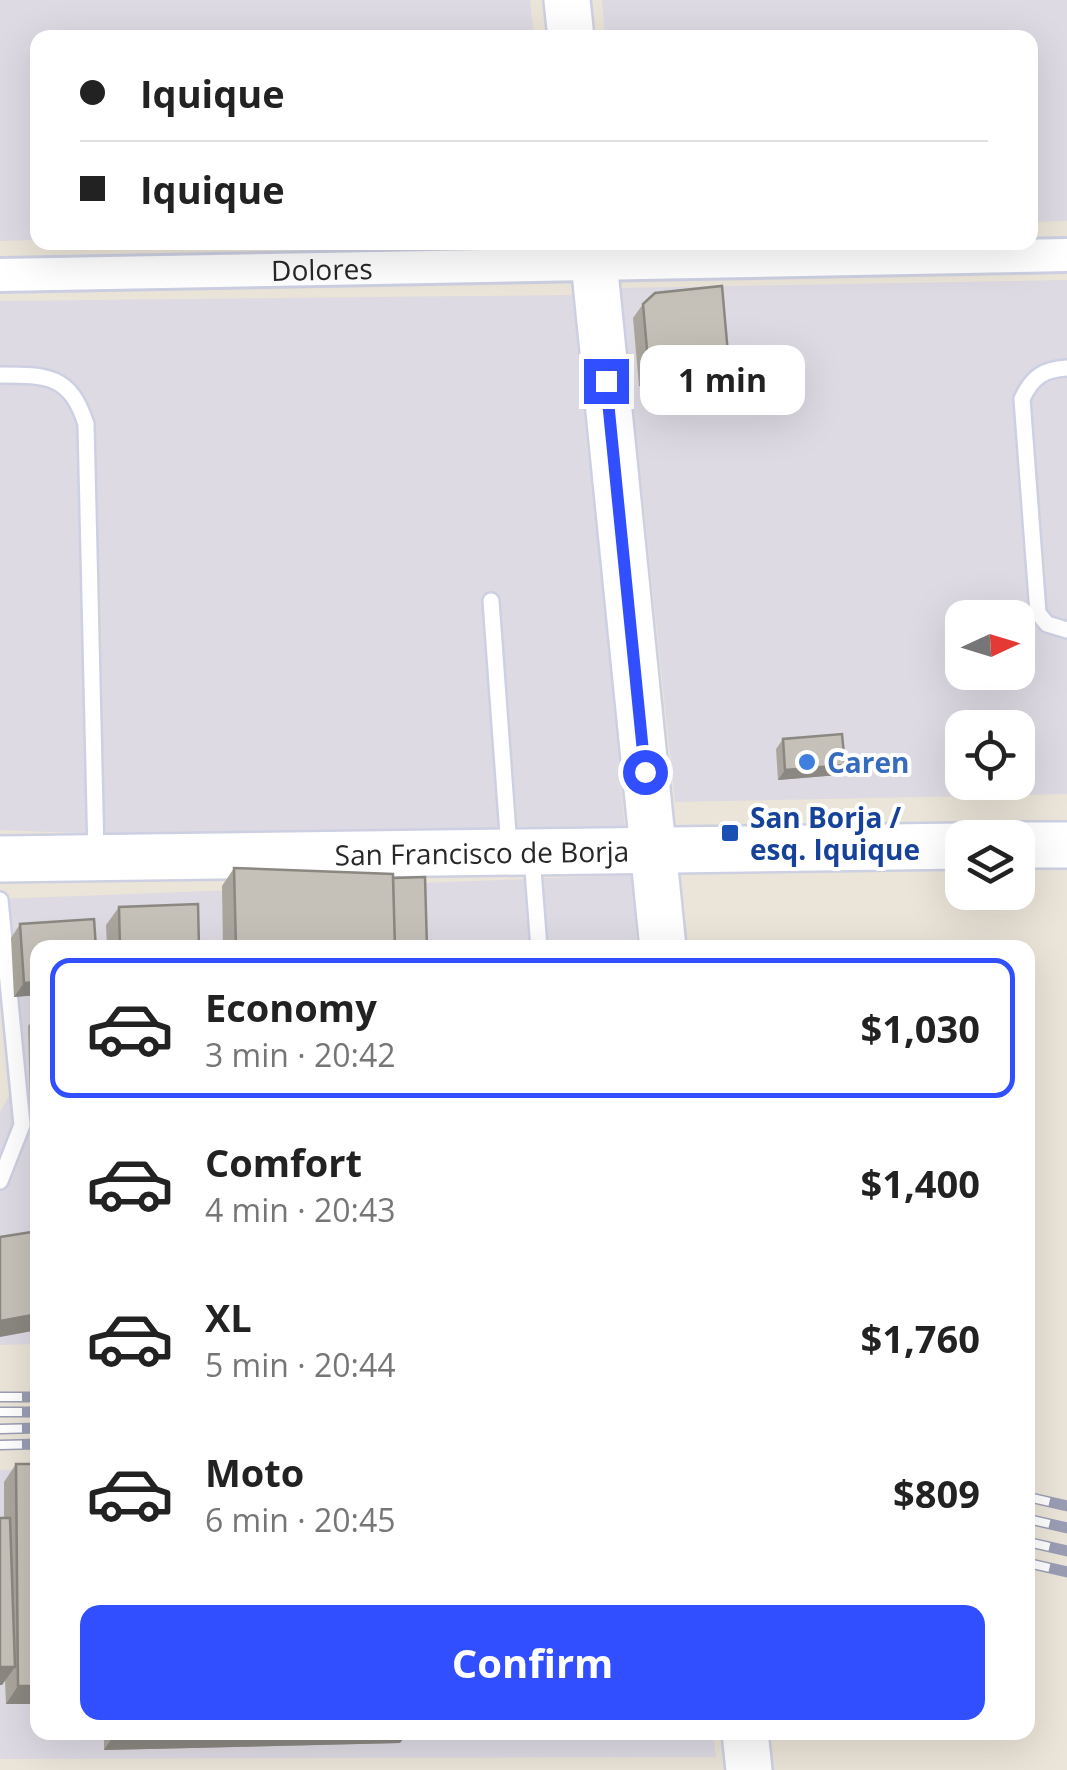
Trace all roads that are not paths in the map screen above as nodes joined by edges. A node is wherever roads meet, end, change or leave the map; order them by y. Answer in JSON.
{"nodes":[{"id":1,"x":567,"y":0,"type":"edge"},
{"id":2,"x":570,"y":30,"type":"edge"},
{"id":3,"x":593,"y":253,"type":"edge"},
{"id":4,"x":1067,"y":255,"type":"edge"},
{"id":5,"x":0,"y":275,"type":"edge"},
{"id":6,"x":1067,"y":368,"type":"edge"},
{"id":7,"x":0,"y":374,"type":"edge"},
{"id":8,"x":491,"y":601,"type":"dead end"},
{"id":9,"x":1067,"y":630,"type":"edge"},
{"id":10,"x":1067,"y":844,"type":"edge"},
{"id":11,"x":1035,"y":845,"type":"edge"},
{"id":12,"x":945,"y":846,"type":"edge"},
{"id":13,"x":653,"y":850,"type":"junction"},
{"id":14,"x":521,"y":852,"type":"junction"},
{"id":15,"x":96,"y":858,"type":"junction"},
{"id":16,"x":0,"y":859,"type":"edge"},
{"id":17,"x":0,"y":900,"type":"edge"},
{"id":18,"x":537,"y":940,"type":"edge"},
{"id":19,"x":662,"y":940,"type":"edge"},
{"id":20,"x":0,"y":1180,"type":"edge"},
{"id":21,"x":746,"y":1740,"type":"edge"},
{"id":22,"x":749,"y":1770,"type":"edge"}],
"edges":[{"from":1,"to":2,"type":"street"},
{"from":3,"to":4,"type":"street","name":"Dolores"},
{"from":3,"to":5,"type":"street","name":"Dolores"},
{"from":3,"to":13,"type":"street"},
{"from":6,"to":9,"type":"lane"},
{"from":7,"to":15,"type":"lane"},
{"from":8,"to":14,"type":"lane"},
{"from":10,"to":11,"type":"street"},
{"from":12,"to":13,"type":"street","name":"San Francisco de Borja"},
{"from":13,"to":14,"type":"street","name":"San Francisco de Borja"},
{"from":13,"to":19,"type":"street"},
{"from":14,"to":15,"type":"street","name":"San Francisco de Borja"},
{"from":14,"to":18,"type":"lane"},
{"from":15,"to":16,"type":"street","name":"San Francisco de Borja"},
{"from":17,"to":20,"type":"lane"},
{"from":21,"to":22,"type":"street"}]}
